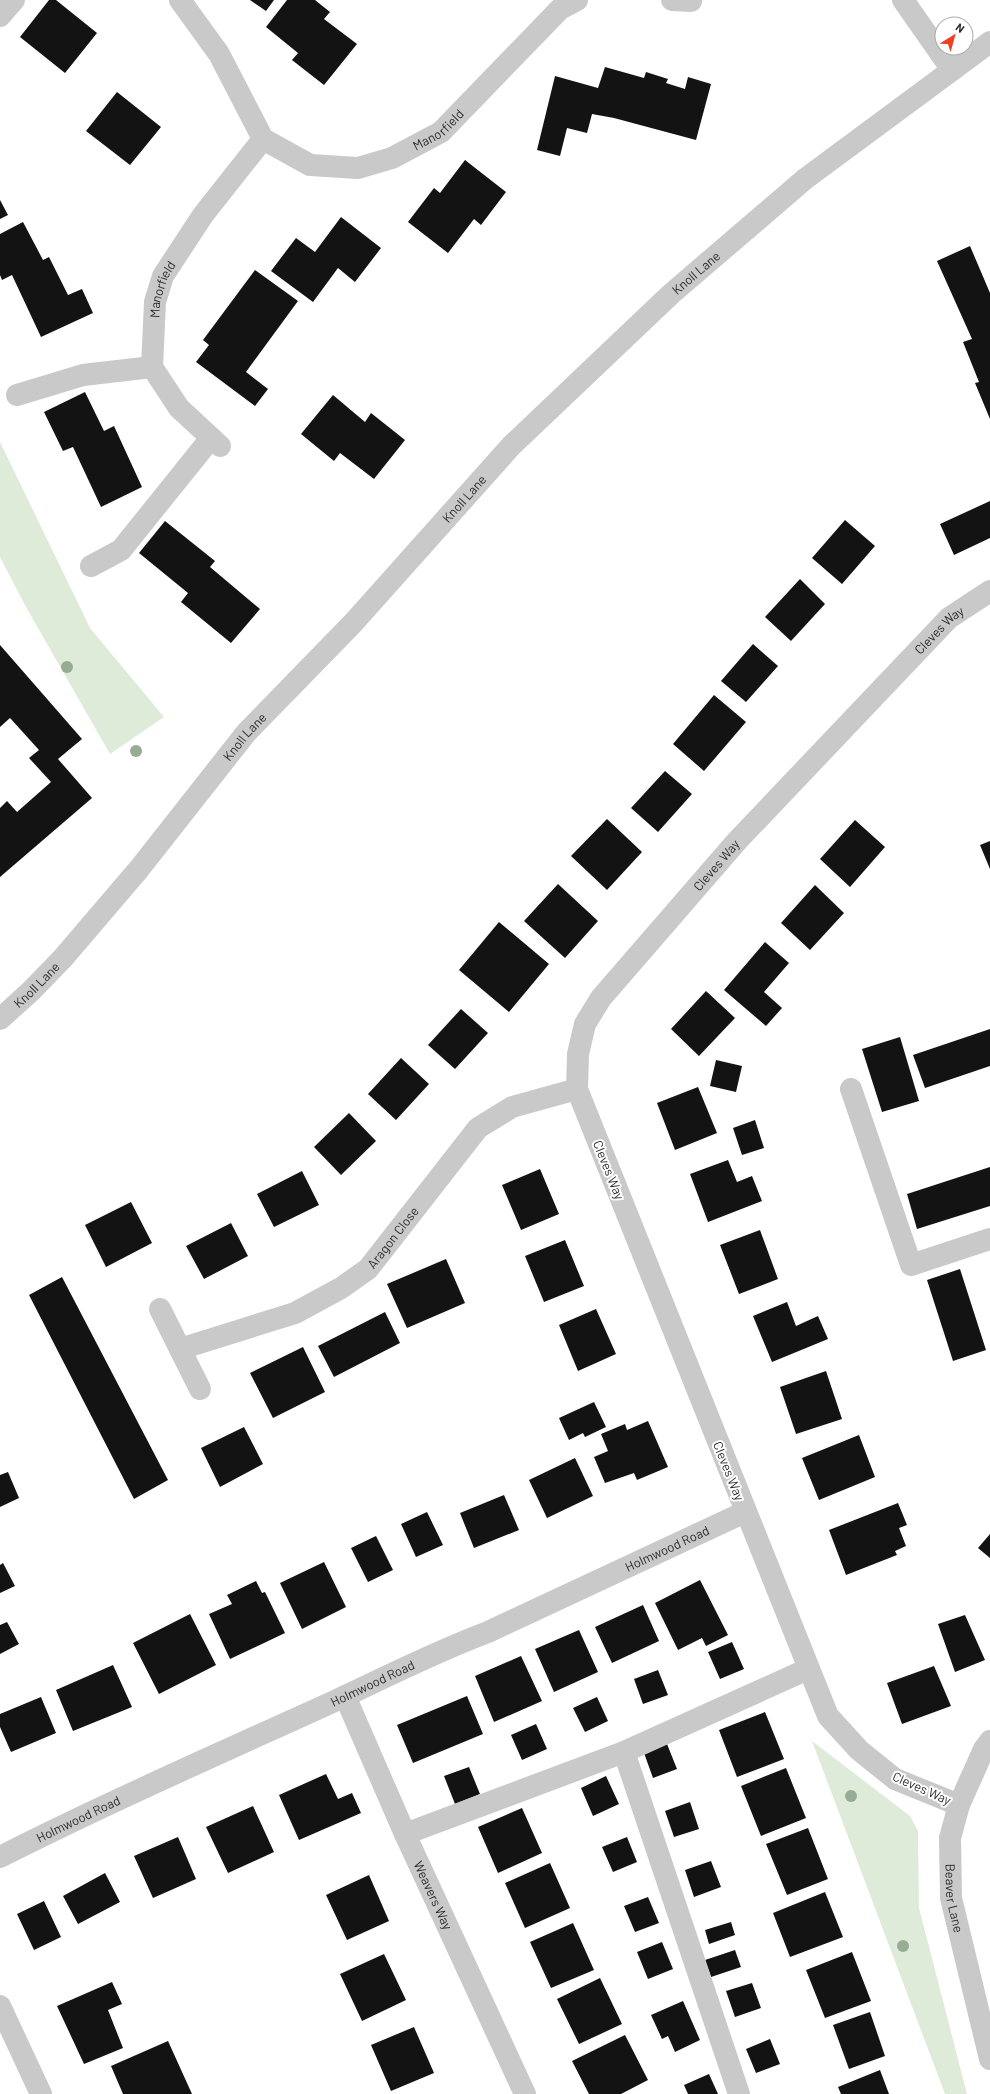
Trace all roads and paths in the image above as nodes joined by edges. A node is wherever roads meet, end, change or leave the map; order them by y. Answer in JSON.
{"nodes":[{"id":1,"x":14,"y":0,"type":"edge"},
{"id":2,"x":180,"y":0,"type":"edge"},
{"id":3,"x":577,"y":0,"type":"edge"},
{"id":4,"x":903,"y":0,"type":"edge"},
{"id":5,"x":0,"y":16,"type":"edge"},
{"id":6,"x":990,"y":42,"type":"edge"},
{"id":7,"x":952,"y":70,"type":"junction"},
{"id":8,"x":263,"y":139,"type":"junction"},
{"id":9,"x":152,"y":367,"type":"junction"},
{"id":10,"x":17,"y":395,"type":"dead end"},
{"id":11,"x":91,"y":566,"type":"dead end"},
{"id":12,"x":990,"y":592,"type":"edge"},
{"id":13,"x":0,"y":1019,"type":"edge"},
{"id":14,"x":577,"y":1089,"type":"junction"},
{"id":15,"x":851,"y":1089,"type":"dead end"},
{"id":16,"x":990,"y":1239,"type":"edge"},
{"id":17,"x":160,"y":1309,"type":"dead end"},
{"id":18,"x":180,"y":1350,"type":"junction"},
{"id":19,"x":200,"y":1389,"type":"dead end"},
{"id":20,"x":745,"y":1512,"type":"junction"},
{"id":21,"x":808,"y":1669,"type":"junction"},
{"id":22,"x":345,"y":1696,"type":"junction"},
{"id":23,"x":990,"y":1742,"type":"edge"},
{"id":24,"x":624,"y":1752,"type":"junction"},
{"id":25,"x":959,"y":1805,"type":"junction"},
{"id":26,"x":405,"y":1834,"type":"junction"},
{"id":27,"x":0,"y":1857,"type":"edge"},
{"id":28,"x":0,"y":2006,"type":"edge"},
{"id":29,"x":990,"y":2059,"type":"edge"},
{"id":30,"x":41,"y":2094,"type":"edge"},
{"id":31,"x":525,"y":2094,"type":"edge"},
{"id":32,"x":739,"y":2094,"type":"edge"}],
"edges":[{"from":1,"to":5,"type":"street"},
{"from":2,"to":8,"type":"street"},
{"from":3,"to":8,"type":"street","name":"Manorfield"},
{"from":4,"to":7,"type":"street"},
{"from":6,"to":7,"type":"street","name":"Knoll Lane"},
{"from":7,"to":13,"type":"street","name":"Knoll Lane"},
{"from":8,"to":9,"type":"street","name":"Manorfield"},
{"from":9,"to":10,"type":"street"},
{"from":9,"to":11,"type":"street"},
{"from":12,"to":14,"type":"street","name":"Cleves Way"},
{"from":14,"to":18,"type":"street","name":"Aragon Close"},
{"from":14,"to":20,"type":"street","name":"Cleves Way"},
{"from":15,"to":16,"type":"street"},
{"from":17,"to":18,"type":"street"},
{"from":18,"to":19,"type":"street"},
{"from":20,"to":21,"type":"street","name":"Cleves Way"},
{"from":20,"to":22,"type":"street","name":"Holmwood Road"},
{"from":21,"to":24,"type":"street"},
{"from":21,"to":25,"type":"street","name":"Cleves Way"},
{"from":22,"to":26,"type":"street","name":"Weavers Way"},
{"from":22,"to":27,"type":"street","name":"Holmwood Road"},
{"from":23,"to":25,"type":"street","name":"Beaver Lane"},
{"from":24,"to":26,"type":"street"},
{"from":24,"to":32,"type":"street"},
{"from":25,"to":29,"type":"street","name":"Beaver Lane"},
{"from":26,"to":31,"type":"street","name":"Weavers Way"},
{"from":28,"to":30,"type":"street"}]}
